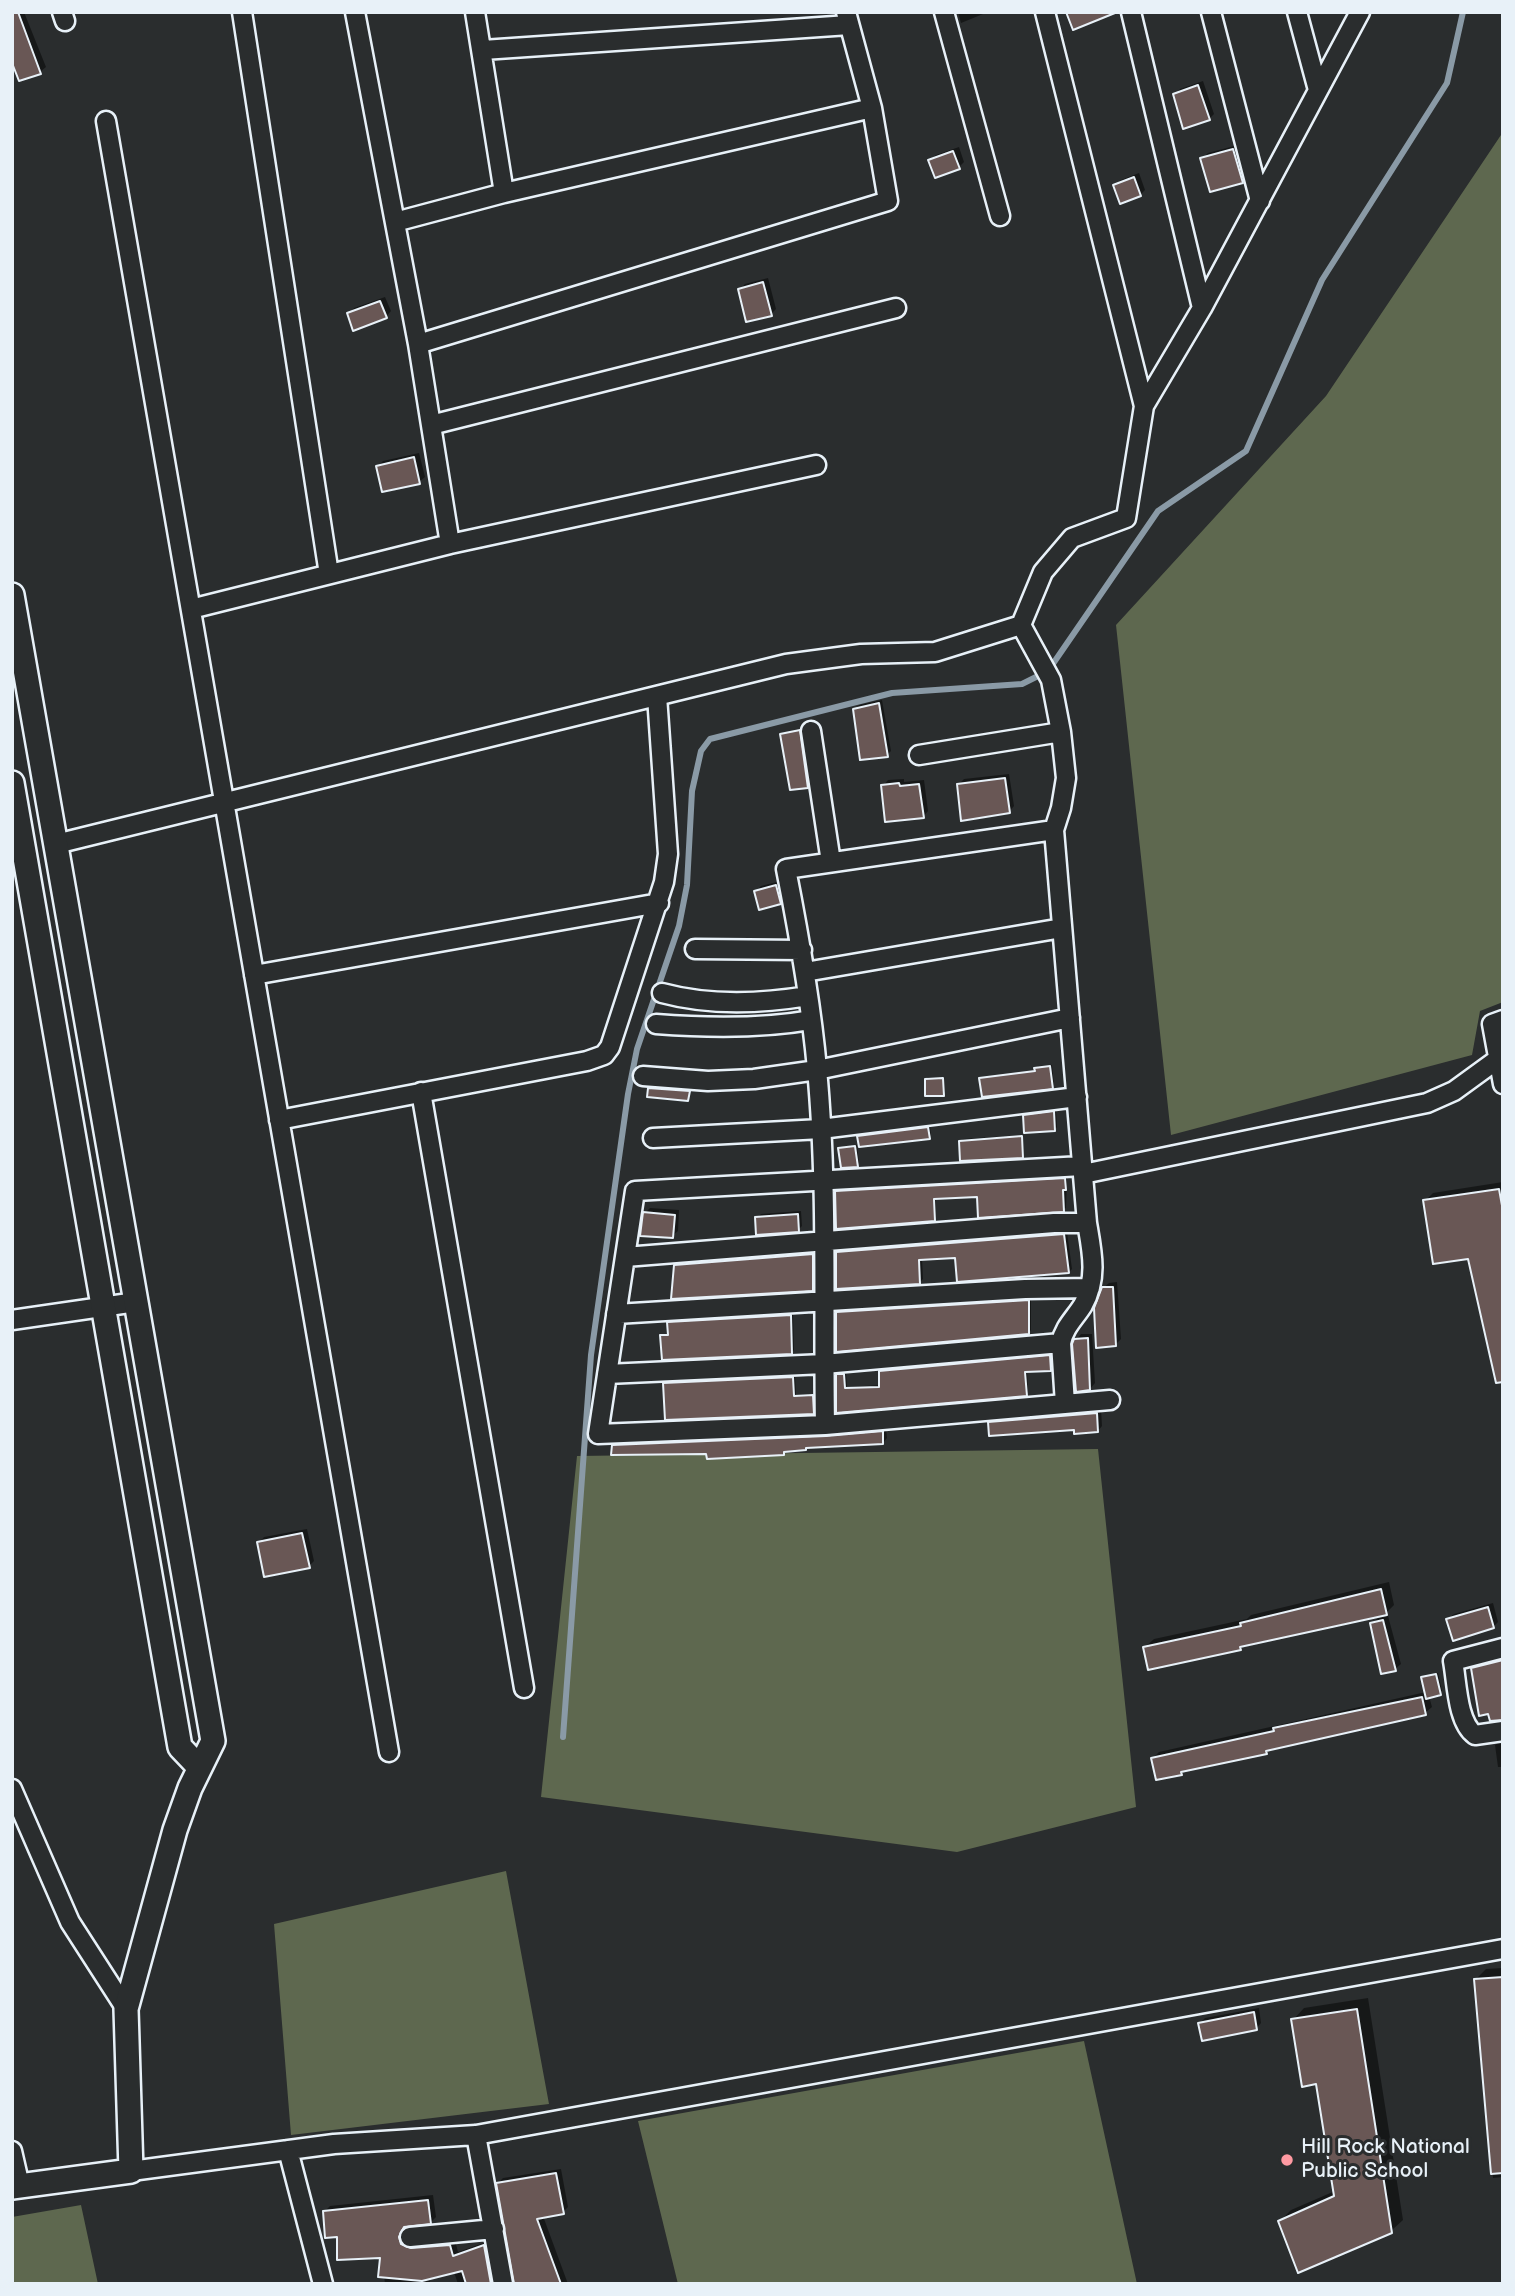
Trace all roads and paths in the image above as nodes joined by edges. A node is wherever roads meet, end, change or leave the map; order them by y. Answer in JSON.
{"nodes":[{"id":1,"x":243,"y":12,"type":"edge"},
{"id":2,"x":355,"y":12,"type":"edge"},
{"id":3,"x":475,"y":12,"type":"edge"},
{"id":4,"x":944,"y":12,"type":"edge"},
{"id":5,"x":1045,"y":12,"type":"edge"},
{"id":6,"x":1131,"y":12,"type":"edge"},
{"id":7,"x":1211,"y":12,"type":"edge"},
{"id":8,"x":1297,"y":12,"type":"edge"},
{"id":9,"x":1360,"y":12,"type":"edge"},
{"id":10,"x":848,"y":18,"type":"edge"},
{"id":11,"x":482,"y":50,"type":"junction"},
{"id":12,"x":1318,"y":90,"type":"junction"},
{"id":13,"x":872,"y":108,"type":"junction"},
{"id":14,"x":106,"y":121,"type":"dead end"},
{"id":15,"x":504,"y":193,"type":"junction"},
{"id":16,"x":1260,"y":201,"type":"junction"},
{"id":17,"x":1000,"y":216,"type":"dead end"},
{"id":18,"x":395,"y":222,"type":"junction"},
{"id":19,"x":896,"y":308,"type":"dead end"},
{"id":20,"x":1202,"y":308,"type":"junction"},
{"id":21,"x":418,"y":344,"type":"junction"},
{"id":22,"x":1144,"y":405,"type":"junction"},
{"id":23,"x":430,"y":425,"type":"junction"},
{"id":24,"x":816,"y":465,"type":"dead end"},
{"id":25,"x":450,"y":544,"type":"junction"},
{"id":26,"x":329,"y":573,"type":"junction"},
{"id":27,"x":12,"y":595,"type":"edge"},
{"id":28,"x":191,"y":610,"type":"junction"},
{"id":29,"x":1021,"y":625,"type":"junction"},
{"id":30,"x":657,"y":695,"type":"junction"},
{"id":31,"x":811,"y":731,"type":"dead end"},
{"id":32,"x":1061,"y":732,"type":"junction"},
{"id":33,"x":919,"y":755,"type":"dead end"},
{"id":34,"x":12,"y":783,"type":"edge"},
{"id":35,"x":225,"y":802,"type":"junction"},
{"id":36,"x":1054,"y":830,"type":"junction"},
{"id":37,"x":56,"y":844,"type":"junction"},
{"id":38,"x":18,"y":850,"type":"edge"},
{"id":39,"x":831,"y":862,"type":"junction"},
{"id":40,"x":659,"y":903,"type":"junction"},
{"id":41,"x":1062,"y":928,"type":"junction"},
{"id":42,"x":695,"y":949,"type":"dead end"},
{"id":43,"x":802,"y":950,"type":"junction"},
{"id":44,"x":805,"y":972,"type":"junction"},
{"id":45,"x":254,"y":975,"type":"junction"},
{"id":46,"x":662,"y":993,"type":"dead end"},
{"id":47,"x":808,"y":996,"type":"junction"},
{"id":48,"x":1070,"y":1018,"type":"junction"},
{"id":49,"x":811,"y":1020,"type":"junction"},
{"id":50,"x":1503,"y":1020,"type":"edge"},
{"id":51,"x":656,"y":1024,"type":"dead end"},
{"id":52,"x":1498,"y":1059,"type":"junction"},
{"id":53,"x":817,"y":1070,"type":"junction"},
{"id":54,"x":643,"y":1076,"type":"dead end"},
{"id":55,"x":1503,"y":1084,"type":"edge"},
{"id":56,"x":421,"y":1092,"type":"junction"},
{"id":57,"x":1077,"y":1097,"type":"junction"},
{"id":58,"x":279,"y":1120,"type":"junction"},
{"id":59,"x":821,"y":1129,"type":"junction"},
{"id":60,"x":653,"y":1138,"type":"dead end"},
{"id":61,"x":1083,"y":1170,"type":"junction"},
{"id":62,"x":822,"y":1181,"type":"junction"},
{"id":63,"x":1087,"y":1223,"type":"junction"},
{"id":64,"x":823,"y":1240,"type":"junction"},
{"id":65,"x":625,"y":1257,"type":"junction"},
{"id":66,"x":1090,"y":1288,"type":"junction"},
{"id":67,"x":136,"y":1301,"type":"junction"},
{"id":68,"x":824,"y":1301,"type":"junction"},
{"id":69,"x":102,"y":1305,"type":"junction"},
{"id":70,"x":616,"y":1314,"type":"junction"},
{"id":71,"x":12,"y":1320,"type":"edge"},
{"id":72,"x":1061,"y":1343,"type":"junction"},
{"id":73,"x":824,"y":1364,"type":"junction"},
{"id":74,"x":607,"y":1374,"type":"junction"},
{"id":75,"x":1110,"y":1400,"type":"dead end"},
{"id":76,"x":1065,"y":1404,"type":"junction"},
{"id":77,"x":825,"y":1425,"type":"junction"},
{"id":78,"x":1503,"y":1648,"type":"edge"},
{"id":79,"x":524,"y":1688,"type":"dead end"},
{"id":80,"x":1503,"y":1731,"type":"edge"},
{"id":81,"x":389,"y":1752,"type":"dead end"},
{"id":82,"x":199,"y":1767,"type":"junction"},
{"id":83,"x":12,"y":1790,"type":"edge"},
{"id":84,"x":1503,"y":1949,"type":"edge"},
{"id":85,"x":126,"y":2009,"type":"junction"},
{"id":86,"x":477,"y":2135,"type":"junction"},
{"id":87,"x":288,"y":2150,"type":"junction"},
{"id":88,"x":12,"y":2151,"type":"edge"},
{"id":89,"x":131,"y":2171,"type":"junction"},
{"id":90,"x":16,"y":2186,"type":"edge"},
{"id":91,"x":494,"y":2229,"type":"junction"},
{"id":92,"x":410,"y":2237,"type":"dead end"},
{"id":93,"x":323,"y":2284,"type":"edge"},
{"id":94,"x":503,"y":2284,"type":"edge"}],
"edges":[{"from":1,"to":26,"type":"street"},
{"from":2,"to":18,"type":"street"},
{"from":3,"to":11,"type":"street"},
{"from":4,"to":17,"type":"street"},
{"from":5,"to":22,"type":"street"},
{"from":6,"to":20,"type":"street"},
{"from":7,"to":16,"type":"street"},
{"from":8,"to":12,"type":"street"},
{"from":9,"to":12,"type":"street"},
{"from":10,"to":11,"type":"street"},
{"from":10,"to":13,"type":"street"},
{"from":11,"to":15,"type":"street"},
{"from":12,"to":16,"type":"street"},
{"from":13,"to":15,"type":"street"},
{"from":13,"to":21,"type":"street"},
{"from":14,"to":28,"type":"street"},
{"from":15,"to":18,"type":"street"},
{"from":16,"to":20,"type":"street"},
{"from":18,"to":21,"type":"street"},
{"from":19,"to":23,"type":"street"},
{"from":20,"to":22,"type":"street"},
{"from":21,"to":23,"type":"street"},
{"from":22,"to":29,"type":"street"},
{"from":23,"to":25,"type":"street"},
{"from":24,"to":25,"type":"street"},
{"from":25,"to":26,"type":"street"},
{"from":26,"to":28,"type":"street"},
{"from":27,"to":37,"type":"street"},
{"from":28,"to":35,"type":"street"},
{"from":29,"to":30,"type":"street"},
{"from":29,"to":32,"type":"street"},
{"from":30,"to":35,"type":"street"},
{"from":30,"to":40,"type":"street"},
{"from":31,"to":39,"type":"street"},
{"from":32,"to":33,"type":"street"},
{"from":32,"to":36,"type":"street"},
{"from":34,"to":38,"type":"street"},
{"from":35,"to":37,"type":"street"},
{"from":35,"to":45,"type":"street"},
{"from":36,"to":39,"type":"street"},
{"from":36,"to":41,"type":"street"},
{"from":37,"to":38,"type":"street"},
{"from":37,"to":67,"type":"street"},
{"from":38,"to":69,"type":"street"},
{"from":39,"to":43,"type":"street"},
{"from":40,"to":45,"type":"street"},
{"from":40,"to":56,"type":"street"},
{"from":41,"to":44,"type":"street"},
{"from":41,"to":48,"type":"street"},
{"from":42,"to":43,"type":"street"},
{"from":43,"to":44,"type":"street"},
{"from":44,"to":47,"type":"street"},
{"from":45,"to":58,"type":"street"},
{"from":46,"to":47,"type":"street"},
{"from":47,"to":49,"type":"street"},
{"from":48,"to":53,"type":"street"},
{"from":48,"to":57,"type":"street"},
{"from":49,"to":51,"type":"street"},
{"from":49,"to":53,"type":"street"},
{"from":50,"to":52,"type":"street"},
{"from":52,"to":55,"type":"street"},
{"from":52,"to":61,"type":"street"},
{"from":53,"to":54,"type":"street"},
{"from":53,"to":59,"type":"street"},
{"from":56,"to":58,"type":"street"},
{"from":56,"to":79,"type":"street"},
{"from":57,"to":59,"type":"street"},
{"from":57,"to":61,"type":"street"},
{"from":58,"to":81,"type":"street"},
{"from":59,"to":60,"type":"street"},
{"from":59,"to":62,"type":"street"},
{"from":61,"to":62,"type":"street"},
{"from":61,"to":63,"type":"street"},
{"from":62,"to":64,"type":"street"},
{"from":62,"to":65,"type":"street"},
{"from":63,"to":64,"type":"street"},
{"from":63,"to":66,"type":"street"},
{"from":64,"to":65,"type":"street"},
{"from":64,"to":68,"type":"street"},
{"from":65,"to":70,"type":"street"},
{"from":66,"to":68,"type":"street"},
{"from":66,"to":72,"type":"street"},
{"from":67,"to":69,"type":"street"},
{"from":67,"to":82,"type":"street"},
{"from":68,"to":70,"type":"street"},
{"from":68,"to":73,"type":"street"},
{"from":69,"to":71,"type":"street"},
{"from":69,"to":82,"type":"street"},
{"from":70,"to":74,"type":"street"},
{"from":72,"to":73,"type":"street"},
{"from":72,"to":76,"type":"street"},
{"from":73,"to":74,"type":"street"},
{"from":73,"to":77,"type":"street"},
{"from":74,"to":77,"type":"street"},
{"from":75,"to":76,"type":"street"},
{"from":76,"to":77,"type":"street"},
{"from":78,"to":80,"type":"street"},
{"from":82,"to":85,"type":"street"},
{"from":83,"to":85,"type":"street"},
{"from":84,"to":86,"type":"street"},
{"from":85,"to":89,"type":"street"},
{"from":86,"to":87,"type":"street"},
{"from":86,"to":91,"type":"street"},
{"from":87,"to":89,"type":"street"},
{"from":87,"to":93,"type":"street"},
{"from":88,"to":90,"type":"street"},
{"from":89,"to":90,"type":"street"},
{"from":91,"to":92,"type":"street"},
{"from":91,"to":94,"type":"street"}]}
